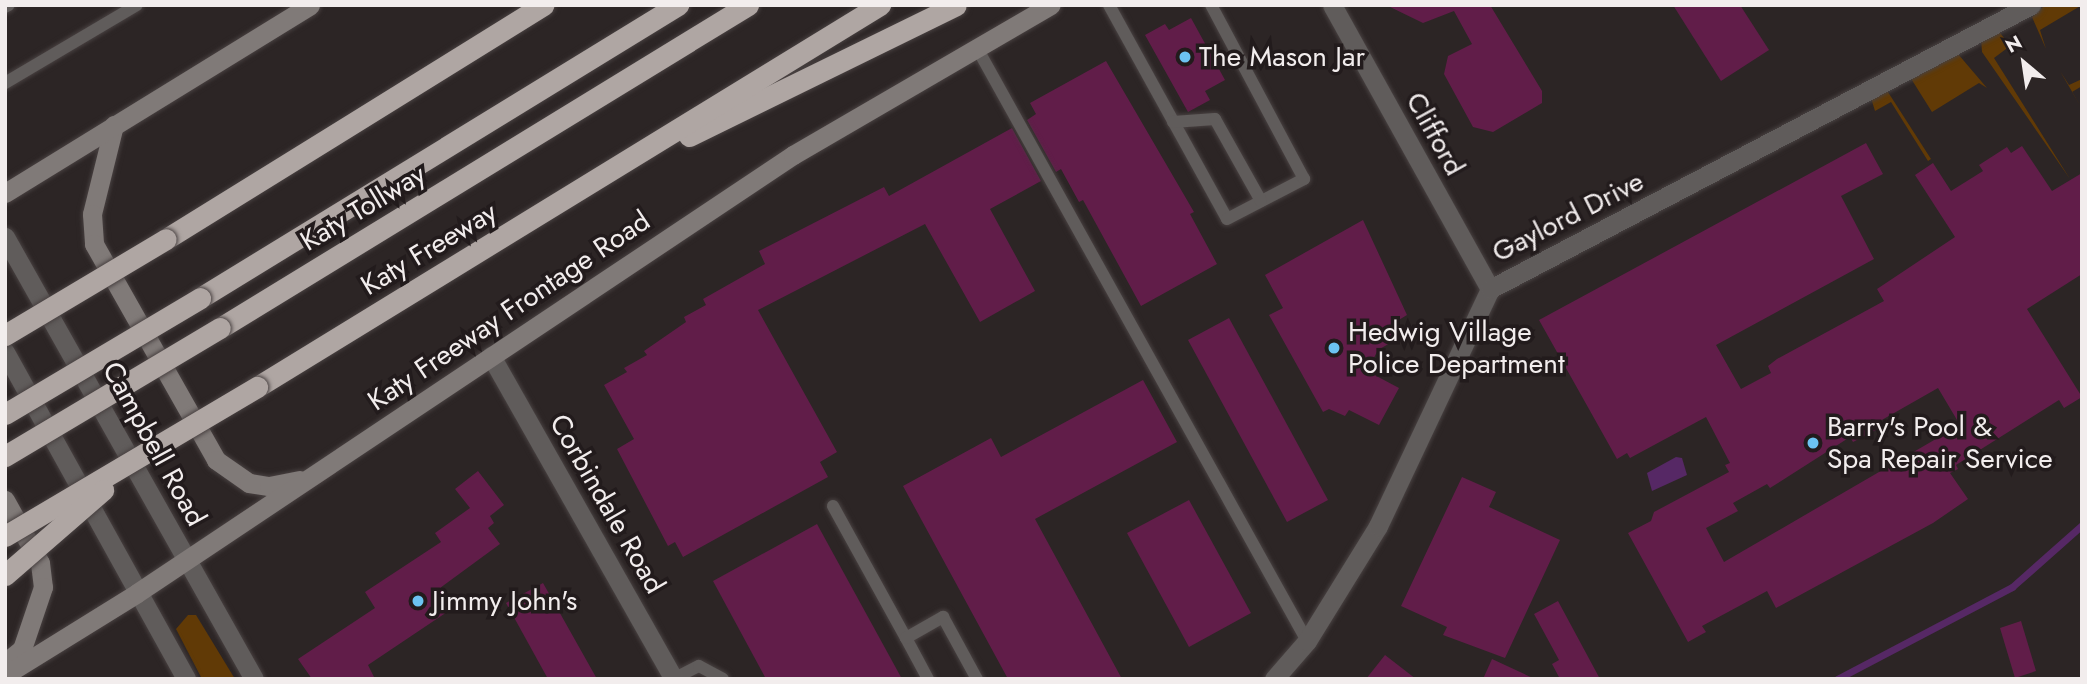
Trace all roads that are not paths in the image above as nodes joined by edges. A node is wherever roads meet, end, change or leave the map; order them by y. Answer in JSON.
{"nodes":[{"id":1,"x":137,"y":5,"type":"edge"},
{"id":2,"x":310,"y":5,"type":"edge"},
{"id":3,"x":543,"y":5,"type":"edge"},
{"id":4,"x":678,"y":5,"type":"edge"},
{"id":5,"x":748,"y":5,"type":"edge"},
{"id":6,"x":880,"y":5,"type":"edge"},
{"id":7,"x":956,"y":5,"type":"edge"},
{"id":8,"x":1051,"y":5,"type":"edge"},
{"id":9,"x":1109,"y":5,"type":"edge"},
{"id":10,"x":1211,"y":5,"type":"edge"},
{"id":11,"x":1332,"y":5,"type":"edge"},
{"id":12,"x":2031,"y":5,"type":"edge"},
{"id":13,"x":977,"y":48,"type":"junction"},
{"id":14,"x":5,"y":83,"type":"edge"},
{"id":15,"x":1173,"y":122,"type":"junction"},
{"id":16,"x":114,"y":125,"type":"junction"},
{"id":17,"x":580,"y":189,"type":"junction"},
{"id":18,"x":5,"y":192,"type":"edge"},
{"id":19,"x":1261,"y":201,"type":"junction"},
{"id":20,"x":5,"y":237,"type":"edge"},
{"id":21,"x":1490,"y":289,"type":"junction"},
{"id":22,"x":5,"y":335,"type":"edge"},
{"id":23,"x":5,"y":352,"type":"edge"},
{"id":24,"x":491,"y":356,"type":"junction"},
{"id":25,"x":5,"y":414,"type":"edge"},
{"id":26,"x":5,"y":456,"type":"edge"},
{"id":27,"x":141,"y":457,"type":"junction"},
{"id":28,"x":309,"y":478,"type":"junction"},
{"id":29,"x":5,"y":500,"type":"edge"},
{"id":30,"x":833,"y":506,"type":"dead end"},
{"id":31,"x":5,"y":536,"type":"edge"},
{"id":32,"x":187,"y":560,"type":"junction"},
{"id":33,"x":5,"y":575,"type":"edge"},
{"id":34,"x":137,"y":593,"type":"junction"},
{"id":35,"x":906,"y":638,"type":"junction"},
{"id":36,"x":1307,"y":641,"type":"junction"},
{"id":37,"x":5,"y":663,"type":"edge"},
{"id":38,"x":5,"y":675,"type":"edge"},
{"id":39,"x":186,"y":679,"type":"edge"},
{"id":40,"x":254,"y":679,"type":"edge"},
{"id":41,"x":673,"y":679,"type":"edge"},
{"id":42,"x":723,"y":679,"type":"edge"},
{"id":43,"x":928,"y":679,"type":"edge"},
{"id":44,"x":977,"y":679,"type":"edge"},
{"id":45,"x":1274,"y":679,"type":"edge"}],
"edges":[{"from":1,"to":14,"type":"lane"},
{"from":2,"to":16,"type":"main road"},
{"from":3,"to":22,"type":"highway","bridge":true},
{"from":4,"to":25,"type":"highway","name":"Katy Tollway","bridge":true},
{"from":5,"to":26,"type":"highway","name":"Katy Tollway","bridge":true},
{"from":6,"to":17,"type":"highway","name":"Katy Freeway"},
{"from":7,"to":17,"type":"highway"},
{"from":8,"to":13,"type":"main road","name":"Katy Freeway Frontage Road"},
{"from":9,"to":15,"type":"lane"},
{"from":10,"to":19,"type":"lane"},
{"from":11,"to":21,"type":"street","name":"Clifford"},
{"from":12,"to":21,"type":"street","name":"Gaylord Drive"},
{"from":13,"to":24,"type":"main road","name":"Katy Freeway Frontage Road"},
{"from":13,"to":36,"type":"lane"},
{"from":15,"to":19,"type":"lane"},
{"from":15,"to":19,"type":"lane"},
{"from":16,"to":18,"type":"main road"},
{"from":16,"to":28,"type":"main road"},
{"from":17,"to":27,"type":"highway","name":"Katy Freeway","bridge":true},
{"from":20,"to":32,"type":"street","name":"Campbell Road"},
{"from":21,"to":36,"type":"street","name":"Gaylord Drive"},
{"from":23,"to":34,"type":"street"},
{"from":24,"to":28,"type":"main road","name":"Katy Freeway Frontage Road"},
{"from":24,"to":41,"type":"street","name":"Corbindale Road"},
{"from":27,"to":31,"type":"highway","name":"Katy Freeway","bridge":true},
{"from":27,"to":33,"type":"highway","bridge":true},
{"from":28,"to":32,"type":"main road","name":"Katy Freeway Frontage Road"},
{"from":29,"to":37,"type":"main road"},
{"from":30,"to":35,"type":"lane"},
{"from":32,"to":34,"type":"main road","name":"Katy Freeway Frontage Road"},
{"from":32,"to":40,"type":"street","name":"Campbell Road"},
{"from":34,"to":38,"type":"main road","name":"Katy Freeway Frontage Road"},
{"from":34,"to":39,"type":"street"},
{"from":35,"to":43,"type":"lane"},
{"from":35,"to":44,"type":"lane"},
{"from":36,"to":45,"type":"street","name":"Gaylord Drive"},
{"from":41,"to":42,"type":"lane"}]}
